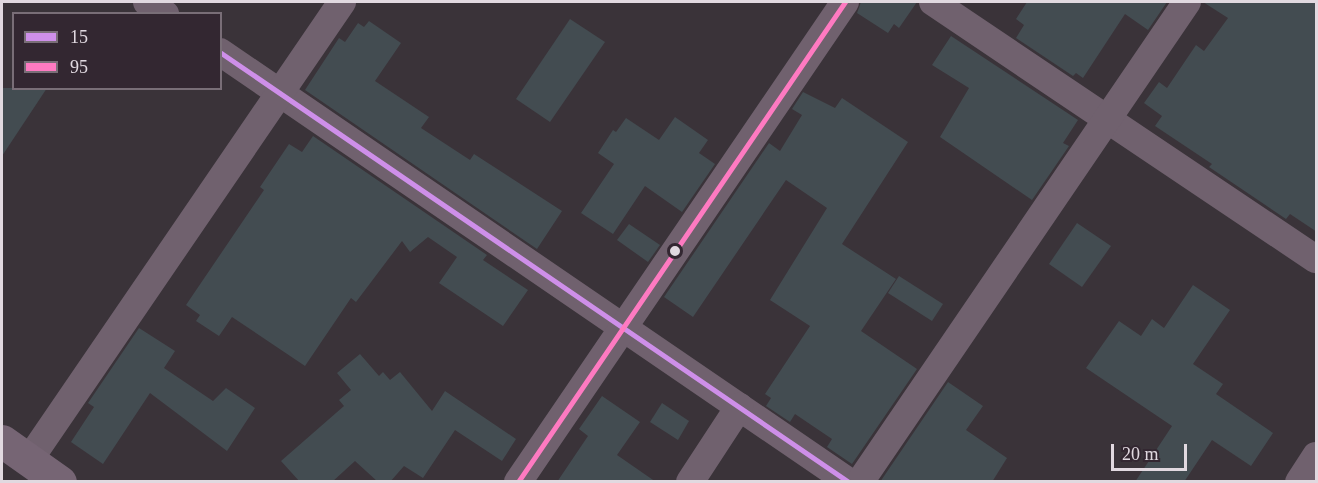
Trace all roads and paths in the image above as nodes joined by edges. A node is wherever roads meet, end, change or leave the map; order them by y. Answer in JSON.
{"nodes":[{"id":1,"x":147,"y":2,"type":"edge"},
{"id":2,"x":342,"y":2,"type":"edge"},
{"id":3,"x":845,"y":2,"type":"edge"},
{"id":4,"x":933,"y":2,"type":"edge"},
{"id":5,"x":1187,"y":2,"type":"edge"},
{"id":6,"x":162,"y":12,"type":"edge"},
{"id":7,"x":222,"y":53,"type":"edge"},
{"id":8,"x":280,"y":92,"type":"junction"},
{"id":9,"x":1107,"y":118,"type":"junction"},
{"id":10,"x":1317,"y":259,"type":"edge"},
{"id":11,"x":623,"y":327,"type":"junction"},
{"id":12,"x":739,"y":406,"type":"junction"},
{"id":13,"x":2,"y":441,"type":"edge"},
{"id":14,"x":1317,"y":456,"type":"edge"},
{"id":15,"x":29,"y":460,"type":"junction"},
{"id":16,"x":60,"y":482,"type":"edge"},
{"id":17,"x":518,"y":482,"type":"edge"},
{"id":18,"x":690,"y":482,"type":"edge"},
{"id":19,"x":849,"y":482,"type":"edge"},
{"id":20,"x":860,"y":482,"type":"edge"},
{"id":21,"x":1299,"y":482,"type":"edge"}],
"edges":[{"from":1,"to":6,"type":"street"},
{"from":2,"to":8,"type":"street"},
{"from":3,"to":11,"type":"street"},
{"from":4,"to":9,"type":"street"},
{"from":5,"to":9,"type":"street"},
{"from":7,"to":8,"type":"street"},
{"from":8,"to":11,"type":"street"},
{"from":8,"to":15,"type":"street"},
{"from":9,"to":10,"type":"street"},
{"from":9,"to":20,"type":"street"},
{"from":11,"to":12,"type":"street"},
{"from":11,"to":17,"type":"street"},
{"from":12,"to":18,"type":"street"},
{"from":12,"to":19,"type":"street"},
{"from":13,"to":15,"type":"highway"},
{"from":14,"to":21,"type":"street"},
{"from":15,"to":16,"type":"highway"}]}
